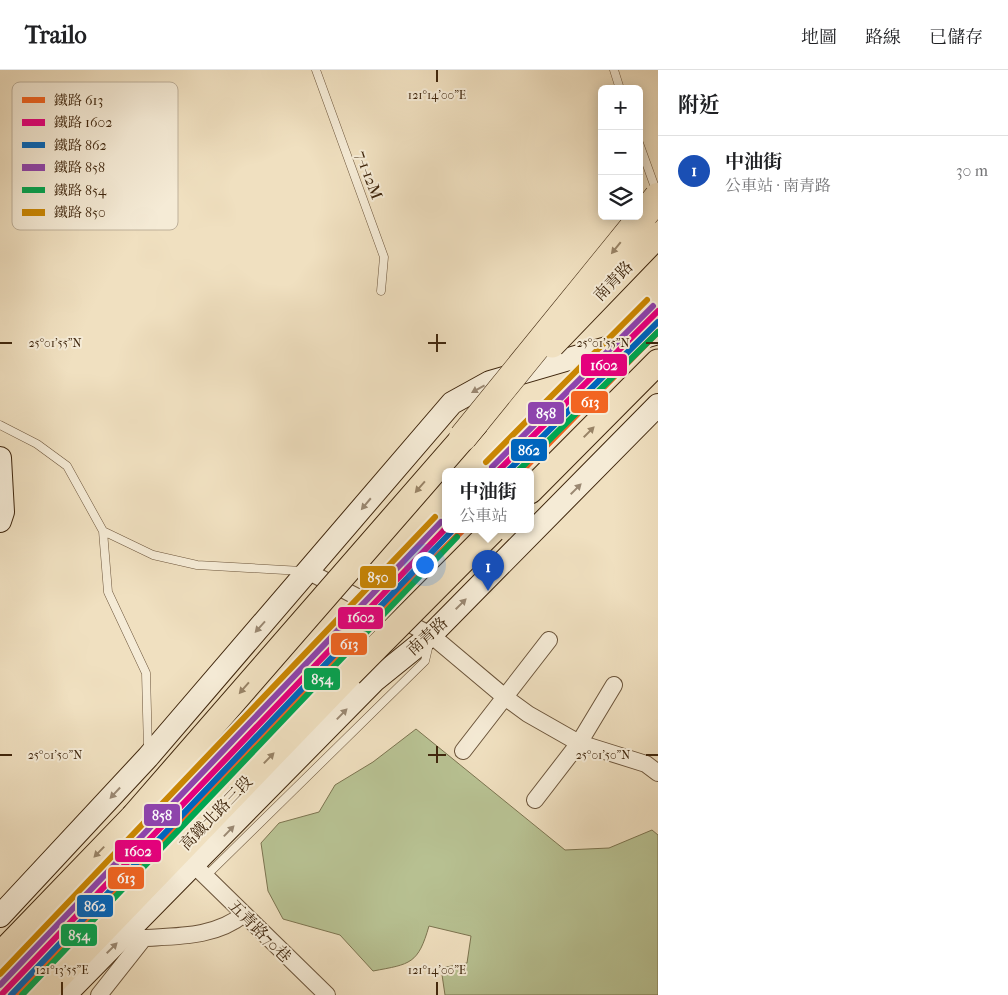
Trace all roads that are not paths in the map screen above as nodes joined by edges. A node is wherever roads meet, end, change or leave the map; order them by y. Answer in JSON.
{"nodes":[{"id":1,"x":316,"y":70,"type":"edge"},
{"id":2,"x":614,"y":70,"type":"edge"},
{"id":3,"x":619,"y":85,"type":"edge"},
{"id":4,"x":643,"y":154,"type":"edge"},
{"id":5,"x":658,"y":196,"type":"edge"},
{"id":6,"x":658,"y":235,"type":"edge"},
{"id":7,"x":381,"y":291,"type":"dead end"},
{"id":8,"x":658,"y":333,"type":"edge"},
{"id":9,"x":658,"y":362,"type":"edge"},
{"id":10,"x":658,"y":405,"type":"edge"},
{"id":11,"x":0,"y":426,"type":"edge"},
{"id":12,"x":463,"y":437,"type":"junction"},
{"id":13,"x":0,"y":458,"type":"edge"},
{"id":14,"x":534,"y":487,"type":"edge"},
{"id":15,"x":0,"y":521,"type":"edge"},
{"id":16,"x":103,"y":531,"type":"junction"},
{"id":17,"x":534,"y":531,"type":"edge"},
{"id":18,"x":490,"y":533,"type":"edge"},
{"id":19,"x":532,"y":533,"type":"edge"},
{"id":20,"x":309,"y":572,"type":"junction"},
{"id":21,"x":399,"y":617,"type":"junction"},
{"id":22,"x":431,"y":635,"type":"junction"},
{"id":23,"x":549,"y":640,"type":"dead end"},
{"id":24,"x":398,"y":661,"type":"junction"},
{"id":25,"x":350,"y":674,"type":"joint"},
{"id":26,"x":614,"y":685,"type":"dead end"},
{"id":27,"x":506,"y":698,"type":"junction"},
{"id":28,"x":579,"y":742,"type":"junction"},
{"id":29,"x":463,"y":751,"type":"dead end"},
{"id":30,"x":148,"y":757,"type":"junction"},
{"id":31,"x":658,"y":773,"type":"edge"},
{"id":32,"x":535,"y":800,"type":"dead end"},
{"id":33,"x":200,"y":871,"type":"junction"},
{"id":34,"x":244,"y":914,"type":"junction"},
{"id":35,"x":0,"y":916,"type":"edge"},
{"id":36,"x":0,"y":954,"type":"edge"},
{"id":37,"x":41,"y":995,"type":"edge"},
{"id":38,"x":65,"y":995,"type":"edge"},
{"id":39,"x":99,"y":995,"type":"edge"},
{"id":40,"x":327,"y":995,"type":"edge"}],
"edges":[{"from":1,"to":7,"type":"lane","name":"7-1-12M"},
{"from":2,"to":3,"type":"lane"},
{"from":4,"to":5,"type":"lane"},
{"from":5,"to":12,"type":"highway","one_way":true,"bridge":true},
{"from":6,"to":12,"type":"main road","name":"南青路","bridge":true},
{"from":8,"to":20,"type":"main road","one_way":true},
{"from":14,"to":9,"type":"main road","one_way":true},
{"from":17,"to":10,"type":"main road","name":"南青路","one_way":true},
{"from":11,"to":16,"type":"lane"},
{"from":12,"to":36,"type":"main road","name":"南青路","one_way":true,"bridge":true},
{"from":13,"to":15,"type":"main road"},
{"from":16,"to":20,"type":"lane"},
{"from":16,"to":30,"type":"lane"},
{"from":18,"to":25,"type":"main road","name":"南青路","bridge":true},
{"from":22,"to":19,"type":"main road","name":"南青路","one_way":true},
{"from":20,"to":21,"type":"street"},
{"from":20,"to":30,"type":"main road","one_way":true},
{"from":21,"to":22,"type":"street"},
{"from":21,"to":24,"type":"main road"},
{"from":22,"to":24,"type":"main road","name":"南青路"},
{"from":22,"to":27,"type":"street"},
{"from":22,"to":33,"type":"lane"},
{"from":23,"to":27,"type":"street"},
{"from":33,"to":24,"type":"main road","name":"南青路","one_way":true},
{"from":37,"to":25,"type":"main road","name":"高鐵北路三段","one_way":true},
{"from":26,"to":28,"type":"street"},
{"from":27,"to":28,"type":"street"},
{"from":27,"to":29,"type":"street"},
{"from":28,"to":31,"type":"street"},
{"from":28,"to":32,"type":"street"},
{"from":30,"to":35,"type":"main road","one_way":true},
{"from":33,"to":34,"type":"street","name":"五青路70巷"},
{"from":38,"to":33,"type":"main road","name":"高鐵北路三段","one_way":true},
{"from":34,"to":39,"type":"street"},
{"from":34,"to":40,"type":"street","name":"五青路70巷"}]}
